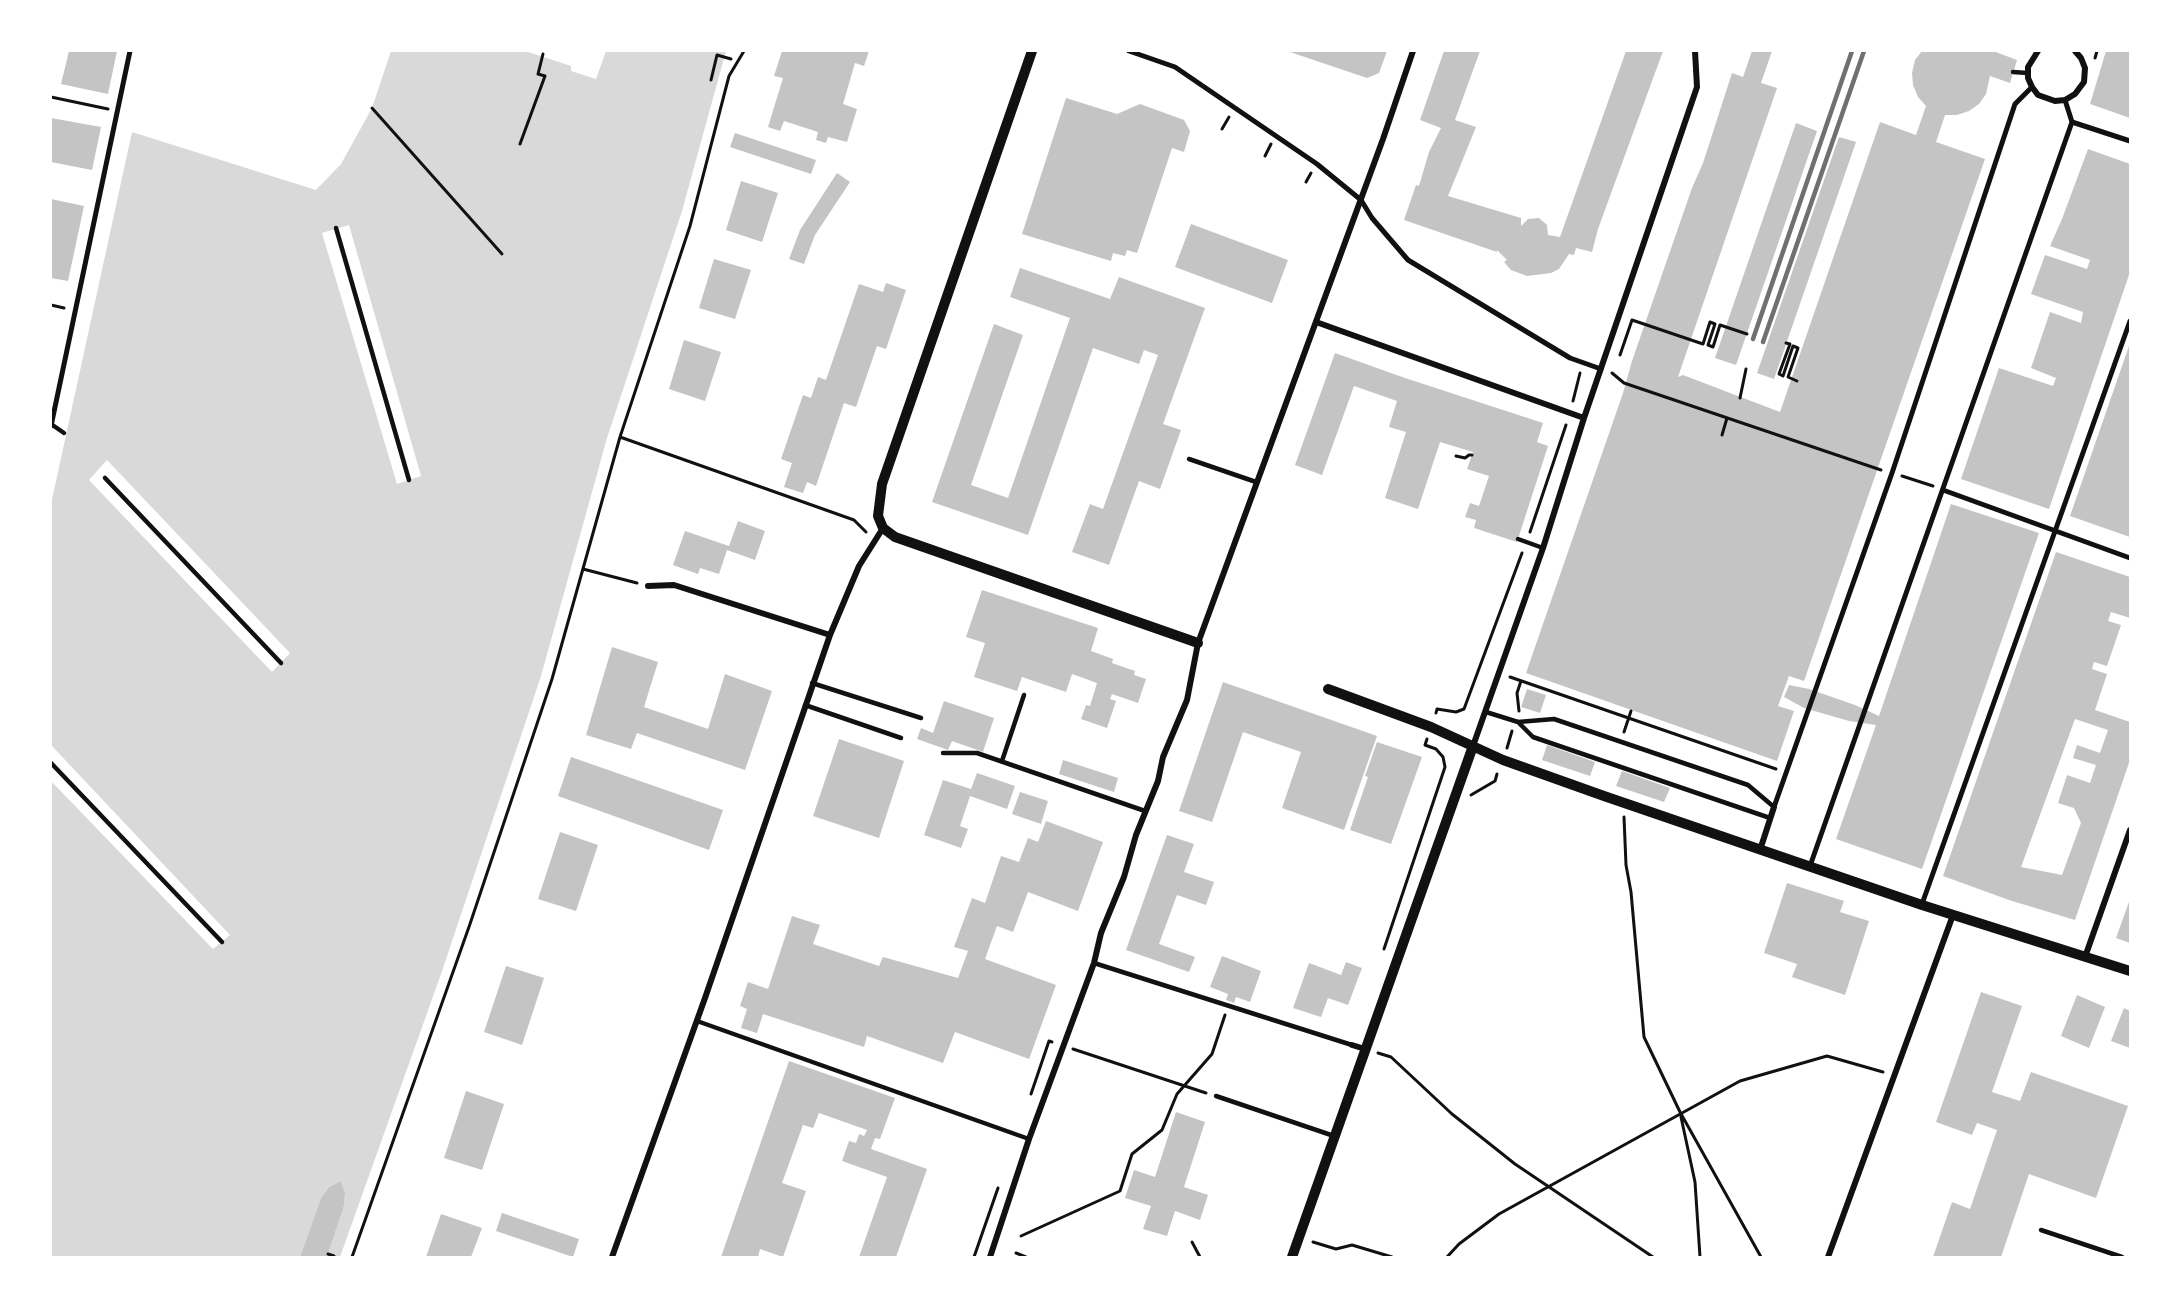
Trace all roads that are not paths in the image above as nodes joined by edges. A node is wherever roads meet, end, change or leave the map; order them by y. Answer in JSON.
{"nodes":[{"id":1,"x":130,"y":51,"type":"edge"},
{"id":2,"x":1032,"y":51,"type":"edge"},
{"id":3,"x":1129,"y":51,"type":"edge"},
{"id":4,"x":1413,"y":51,"type":"edge"},
{"id":5,"x":1695,"y":51,"type":"edge"},
{"id":6,"x":2038,"y":51,"type":"edge"},
{"id":7,"x":2075,"y":51,"type":"edge"},
{"id":8,"x":2013,"y":72,"type":"dead end"},
{"id":9,"x":2028,"y":73,"type":"junction"},
{"id":10,"x":2032,"y":87,"type":"junction"},
{"id":11,"x":2065,"y":100,"type":"junction"},
{"id":12,"x":2072,"y":122,"type":"junction"},
{"id":13,"x":2130,"y":141,"type":"edge"},
{"id":14,"x":1361,"y":200,"type":"junction"},
{"id":15,"x":336,"y":228,"type":"dead end"},
{"id":16,"x":2130,"y":321,"type":"edge"},
{"id":17,"x":1316,"y":322,"type":"junction"},
{"id":18,"x":1601,"y":369,"type":"junction"},
{"id":19,"x":1584,"y":418,"type":"junction"},
{"id":20,"x":51,"y":424,"type":"edge"},
{"id":21,"x":64,"y":433,"type":"dead end"},
{"id":22,"x":1189,"y":459,"type":"dead end"},
{"id":23,"x":105,"y":478,"type":"dead end"},
{"id":24,"x":409,"y":480,"type":"dead end"},
{"id":25,"x":1257,"y":482,"type":"junction"},
{"id":26,"x":1943,"y":490,"type":"junction"},
{"id":27,"x":883,"y":528,"type":"junction"},
{"id":28,"x":2055,"y":530,"type":"junction"},
{"id":29,"x":1518,"y":539,"type":"dead end"},
{"id":30,"x":1543,"y":548,"type":"junction"},
{"id":31,"x":2130,"y":558,"type":"edge"},
{"id":32,"x":648,"y":586,"type":"road end"},
{"id":33,"x":830,"y":635,"type":"junction"},
{"id":34,"x":1198,"y":643,"type":"junction"},
{"id":35,"x":281,"y":663,"type":"dead end"},
{"id":36,"x":812,"y":683,"type":"junction"},
{"id":37,"x":1328,"y":689,"type":"dead end"},
{"id":38,"x":1024,"y":695,"type":"dead end"},
{"id":39,"x":805,"y":705,"type":"junction"},
{"id":40,"x":1486,"y":712,"type":"junction"},
{"id":41,"x":921,"y":718,"type":"dead end"},
{"id":42,"x":1518,"y":722,"type":"junction"},
{"id":43,"x":901,"y":738,"type":"dead end"},
{"id":44,"x":1473,"y":746,"type":"junction"},
{"id":45,"x":943,"y":753,"type":"dead end"},
{"id":46,"x":1002,"y":761,"type":"junction"},
{"id":47,"x":51,"y":763,"type":"edge"},
{"id":48,"x":1774,"y":807,"type":"junction"},
{"id":49,"x":1145,"y":811,"type":"junction"},
{"id":50,"x":1770,"y":818,"type":"junction"},
{"id":51,"x":2130,"y":830,"type":"edge"},
{"id":52,"x":1760,"y":850,"type":"junction"},
{"id":53,"x":1810,"y":866,"type":"junction"},
{"id":54,"x":1922,"y":905,"type":"junction"},
{"id":55,"x":1953,"y":915,"type":"junction"},
{"id":56,"x":222,"y":942,"type":"dead end"},
{"id":57,"x":2085,"y":957,"type":"junction"},
{"id":58,"x":1094,"y":963,"type":"junction"},
{"id":59,"x":2130,"y":971,"type":"edge"},
{"id":60,"x":697,"y":1021,"type":"junction"},
{"id":61,"x":1352,"y":1045,"type":"joint"},
{"id":62,"x":1365,"y":1049,"type":"junction"},
{"id":63,"x":1216,"y":1096,"type":"road end"},
{"id":64,"x":1334,"y":1136,"type":"junction"},
{"id":65,"x":1029,"y":1139,"type":"junction"},
{"id":66,"x":2041,"y":1230,"type":"dead end"},
{"id":67,"x":612,"y":1257,"type":"edge"},
{"id":68,"x":990,"y":1257,"type":"edge"},
{"id":69,"x":1292,"y":1257,"type":"edge"},
{"id":70,"x":1828,"y":1257,"type":"edge"},
{"id":71,"x":2122,"y":1257,"type":"edge"}],
"edges":[{"from":1,"to":20,"type":"street"},
{"from":2,"to":27,"type":"street"},
{"from":3,"to":14,"type":"street"},
{"from":4,"to":14,"type":"street"},
{"from":5,"to":18,"type":"street"},
{"from":6,"to":9,"type":"street"},
{"from":7,"to":11,"type":"street"},
{"from":8,"to":9,"type":"lane"},
{"from":9,"to":10,"type":"street"},
{"from":10,"to":11,"type":"street"},
{"from":10,"to":48,"type":"street"},
{"from":11,"to":12,"type":"street"},
{"from":12,"to":13,"type":"street"},
{"from":12,"to":26,"type":"street"},
{"from":14,"to":17,"type":"street"},
{"from":14,"to":18,"type":"street"},
{"from":15,"to":24,"type":"lane"},
{"from":16,"to":28,"type":"street"},
{"from":17,"to":19,"type":"street"},
{"from":17,"to":25,"type":"street"},
{"from":18,"to":19,"type":"street"},
{"from":19,"to":30,"type":"street"},
{"from":20,"to":21,"type":"lane"},
{"from":22,"to":25,"type":"lane"},
{"from":23,"to":35,"type":"lane"},
{"from":25,"to":34,"type":"street"},
{"from":26,"to":28,"type":"street"},
{"from":26,"to":53,"type":"street"},
{"from":27,"to":33,"type":"street"},
{"from":27,"to":34,"type":"street"},
{"from":28,"to":31,"type":"street"},
{"from":28,"to":54,"type":"street"},
{"from":29,"to":30,"type":"lane"},
{"from":30,"to":40,"type":"street"},
{"from":32,"to":33,"type":"street"},
{"from":33,"to":36,"type":"street"},
{"from":34,"to":49,"type":"street"},
{"from":36,"to":39,"type":"street"},
{"from":36,"to":41,"type":"lane"},
{"from":37,"to":44,"type":"street"},
{"from":38,"to":46,"type":"lane"},
{"from":39,"to":43,"type":"lane"},
{"from":39,"to":60,"type":"street"},
{"from":40,"to":42,"type":"lane"},
{"from":40,"to":44,"type":"street"},
{"from":42,"to":48,"type":"lane"},
{"from":42,"to":50,"type":"lane"},
{"from":44,"to":52,"type":"street"},
{"from":44,"to":62,"type":"street"},
{"from":45,"to":46,"type":"lane"},
{"from":46,"to":49,"type":"lane"},
{"from":47,"to":56,"type":"lane"},
{"from":48,"to":50,"type":"street"},
{"from":49,"to":58,"type":"street"},
{"from":50,"to":52,"type":"street"},
{"from":51,"to":57,"type":"street"},
{"from":52,"to":53,"type":"street"},
{"from":53,"to":54,"type":"street"},
{"from":54,"to":55,"type":"street"},
{"from":55,"to":57,"type":"street"},
{"from":55,"to":70,"type":"street"},
{"from":57,"to":59,"type":"street"},
{"from":58,"to":61,"type":"lane"},
{"from":58,"to":65,"type":"street"},
{"from":60,"to":65,"type":"lane"},
{"from":60,"to":67,"type":"street"},
{"from":61,"to":62,"type":"street"},
{"from":62,"to":64,"type":"street"},
{"from":63,"to":64,"type":"lane"},
{"from":64,"to":69,"type":"street"},
{"from":65,"to":68,"type":"street"},
{"from":66,"to":71,"type":"lane"}]}
